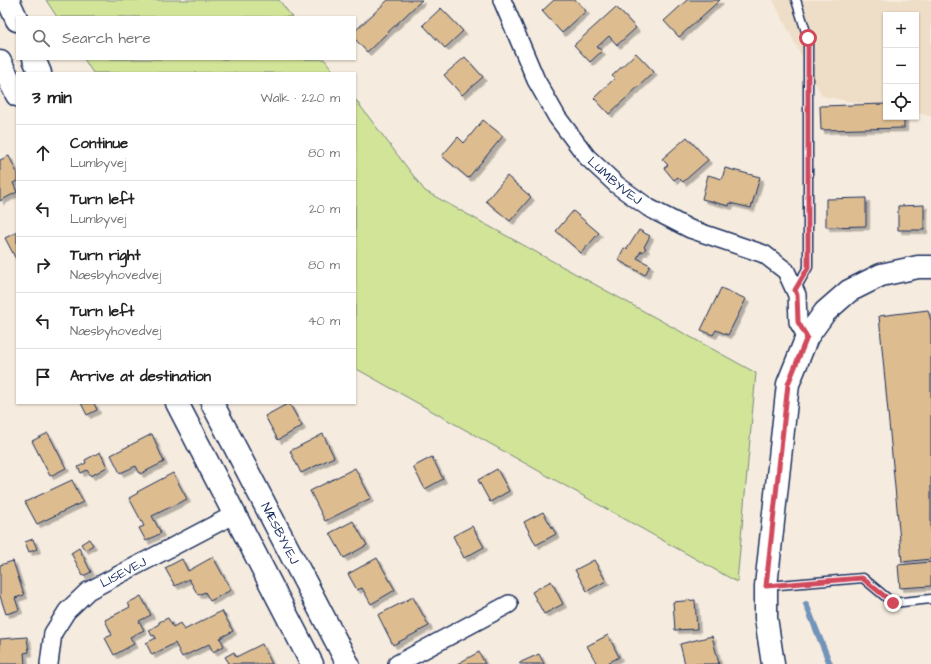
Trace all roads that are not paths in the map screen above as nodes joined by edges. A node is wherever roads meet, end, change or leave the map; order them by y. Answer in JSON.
{"nodes":[{"id":1,"x":8,"y":0,"type":"edge"},
{"id":2,"x":502,"y":0,"type":"edge"},
{"id":3,"x":796,"y":0,"type":"edge"},
{"id":4,"x":16,"y":18,"type":"edge"},
{"id":5,"x":34,"y":60,"type":"edge"},
{"id":6,"x":0,"y":62,"type":"edge"},
{"id":7,"x":40,"y":72,"type":"edge"},
{"id":8,"x":16,"y":93,"type":"edge"},
{"id":9,"x":931,"y":267,"type":"edge"},
{"id":10,"x":795,"y":290,"type":"junction"},
{"id":11,"x":807,"y":337,"type":"junction"},
{"id":12,"x":178,"y":404,"type":"edge"},
{"id":13,"x":213,"y":404,"type":"edge"},
{"id":14,"x":235,"y":514,"type":"junction"},
{"id":15,"x":766,"y":586,"type":"junction"},
{"id":16,"x":931,"y":599,"type":"edge"},
{"id":17,"x":509,"y":604,"type":"dead end"},
{"id":18,"x":49,"y":664,"type":"edge"},
{"id":19,"x":312,"y":664,"type":"edge"},
{"id":20,"x":348,"y":664,"type":"edge"},
{"id":21,"x":397,"y":664,"type":"edge"},
{"id":22,"x":773,"y":664,"type":"edge"}],
"edges":[{"from":1,"to":4,"type":"main road"},
{"from":2,"to":10,"type":"street","name":"LUMBYVEJ"},
{"from":3,"to":10,"type":"lane"},
{"from":5,"to":7,"type":"main road"},
{"from":6,"to":8,"type":"main road"},
{"from":9,"to":11,"type":"main road"},
{"from":10,"to":11,"type":"street","name":"LUMBYVEJ"},
{"from":11,"to":15,"type":"main road"},
{"from":12,"to":14,"type":"main road"},
{"from":13,"to":20,"type":"main road","name":"NÆSBYVEJ"},
{"from":14,"to":18,"type":"street","name":"LISEVEJ"},
{"from":14,"to":19,"type":"main road"},
{"from":15,"to":16,"type":"lane"},
{"from":15,"to":22,"type":"main road"},
{"from":17,"to":21,"type":"street"}]}
